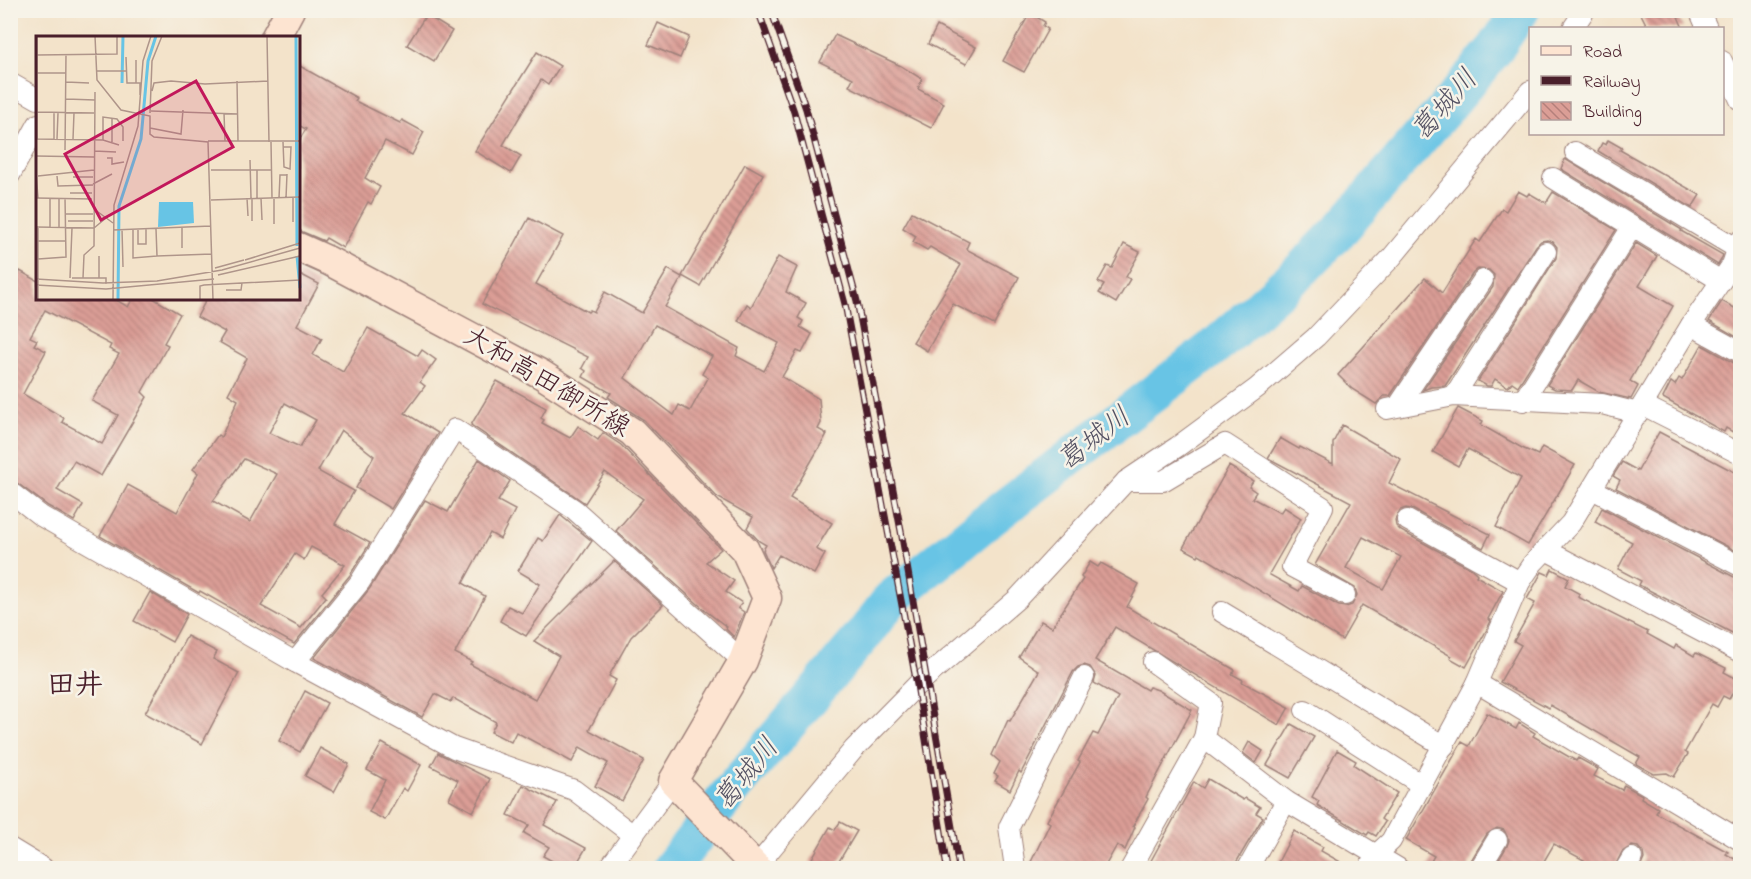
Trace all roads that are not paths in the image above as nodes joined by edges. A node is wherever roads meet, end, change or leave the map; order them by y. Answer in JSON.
{"nodes":[{"id":1,"x":290,"y":10,"type":"edge"},
{"id":2,"x":1584,"y":10,"type":"edge"},
{"id":3,"x":1699,"y":10,"type":"edge"},
{"id":4,"x":1574,"y":27,"type":"edge"},
{"id":5,"x":1707,"y":27,"type":"edge"},
{"id":6,"x":276,"y":36,"type":"edge"},
{"id":7,"x":1724,"y":65,"type":"edge"},
{"id":8,"x":10,"y":83,"type":"edge"},
{"id":9,"x":1529,"y":92,"type":"edge"},
{"id":10,"x":36,"y":98,"type":"edge"},
{"id":11,"x":1740,"y":100,"type":"edge"},
{"id":12,"x":36,"y":128,"type":"edge"},
{"id":13,"x":1575,"y":152,"type":"dead end"},
{"id":14,"x":10,"y":175,"type":"edge"},
{"id":15,"x":1553,"y":178,"type":"dead end"},
{"id":16,"x":1632,"y":227,"type":"junction"},
{"id":17,"x":300,"y":248,"type":"edge"},
{"id":18,"x":1546,"y":252,"type":"dead end"},
{"id":19,"x":1734,"y":262,"type":"edge"},
{"id":20,"x":1483,"y":280,"type":"dead end"},
{"id":21,"x":1691,"y":325,"type":"junction"},
{"id":22,"x":1740,"y":352,"type":"edge"},
{"id":23,"x":1454,"y":396,"type":"junction"},
{"id":24,"x":1523,"y":400,"type":"junction"},
{"id":25,"x":1640,"y":409,"type":"junction"},
{"id":26,"x":1740,"y":454,"type":"edge"},
{"id":27,"x":1126,"y":481,"type":"junction"},
{"id":28,"x":1592,"y":489,"type":"junction"},
{"id":29,"x":10,"y":492,"type":"edge"},
{"id":30,"x":1407,"y":520,"type":"dead end"},
{"id":31,"x":1545,"y":550,"type":"junction"},
{"id":32,"x":1740,"y":566,"type":"edge"},
{"id":33,"x":1520,"y":582,"type":"junction"},
{"id":34,"x":1345,"y":595,"type":"dead end"},
{"id":35,"x":1222,"y":612,"type":"dead end"},
{"id":36,"x":1740,"y":652,"type":"edge"},
{"id":37,"x":743,"y":661,"type":"junction"},
{"id":38,"x":296,"y":662,"type":"junction"},
{"id":39,"x":1153,"y":662,"type":"dead end"},
{"id":40,"x":1084,"y":677,"type":"dead end"},
{"id":41,"x":1477,"y":683,"type":"junction"},
{"id":42,"x":1305,"y":710,"type":"dead end"},
{"id":43,"x":1204,"y":738,"type":"junction"},
{"id":44,"x":1444,"y":746,"type":"junction"},
{"id":45,"x":1422,"y":785,"type":"junction"},
{"id":46,"x":680,"y":788,"type":"junction"},
{"id":47,"x":1286,"y":801,"type":"junction"},
{"id":48,"x":633,"y":835,"type":"junction"},
{"id":49,"x":1497,"y":840,"type":"dead end"},
{"id":50,"x":1740,"y":840,"type":"edge"},
{"id":51,"x":10,"y":848,"type":"edge"},
{"id":52,"x":1372,"y":862,"type":"edge"},
{"id":53,"x":753,"y":864,"type":"edge"},
{"id":54,"x":43,"y":868,"type":"edge"},
{"id":55,"x":609,"y":868,"type":"edge"},
{"id":56,"x":1015,"y":868,"type":"edge"},
{"id":57,"x":1131,"y":868,"type":"edge"},
{"id":58,"x":1248,"y":868,"type":"edge"},
{"id":59,"x":1398,"y":868,"type":"edge"},
{"id":60,"x":1480,"y":868,"type":"edge"}],
"edges":[{"from":1,"to":6,"type":"main road"},
{"from":2,"to":4,"type":"street"},
{"from":3,"to":5,"type":"street"},
{"from":7,"to":11,"type":"street"},
{"from":8,"to":10,"type":"street"},
{"from":9,"to":27,"type":"street"},
{"from":12,"to":14,"type":"street"},
{"from":13,"to":19,"type":"street"},
{"from":15,"to":16,"type":"street"},
{"from":16,"to":19,"type":"street"},
{"from":16,"to":24,"type":"street"},
{"from":17,"to":37,"type":"main road","name":"大和高田御所線"},
{"from":18,"to":23,"type":"street"},
{"from":19,"to":21,"type":"street"},
{"from":20,"to":23,"type":"street"},
{"from":21,"to":22,"type":"street"},
{"from":21,"to":25,"type":"street"},
{"from":23,"to":24,"type":"street"},
{"from":24,"to":25,"type":"street"},
{"from":25,"to":26,"type":"street"},
{"from":25,"to":28,"type":"street"},
{"from":27,"to":34,"type":"street"},
{"from":27,"to":53,"type":"street"},
{"from":28,"to":31,"type":"street"},
{"from":28,"to":32,"type":"street"},
{"from":29,"to":38,"type":"street"},
{"from":30,"to":33,"type":"street"},
{"from":31,"to":33,"type":"street"},
{"from":31,"to":36,"type":"street"},
{"from":33,"to":41,"type":"street"},
{"from":35,"to":44,"type":"street"},
{"from":37,"to":38,"type":"street"},
{"from":37,"to":46,"type":"main road","name":"大和高田御所線"},
{"from":38,"to":48,"type":"street"},
{"from":39,"to":43,"type":"street"},
{"from":40,"to":56,"type":"street"},
{"from":41,"to":44,"type":"street"},
{"from":41,"to":50,"type":"street"},
{"from":42,"to":45,"type":"street"},
{"from":43,"to":47,"type":"street"},
{"from":43,"to":57,"type":"street"},
{"from":44,"to":45,"type":"street"},
{"from":45,"to":52,"type":"street"},
{"from":46,"to":48,"type":"street"},
{"from":46,"to":53,"type":"main road"},
{"from":47,"to":52,"type":"street"},
{"from":47,"to":58,"type":"street"},
{"from":48,"to":55,"type":"street"},
{"from":49,"to":60,"type":"street"},
{"from":51,"to":54,"type":"street"},
{"from":52,"to":59,"type":"street"}]}
